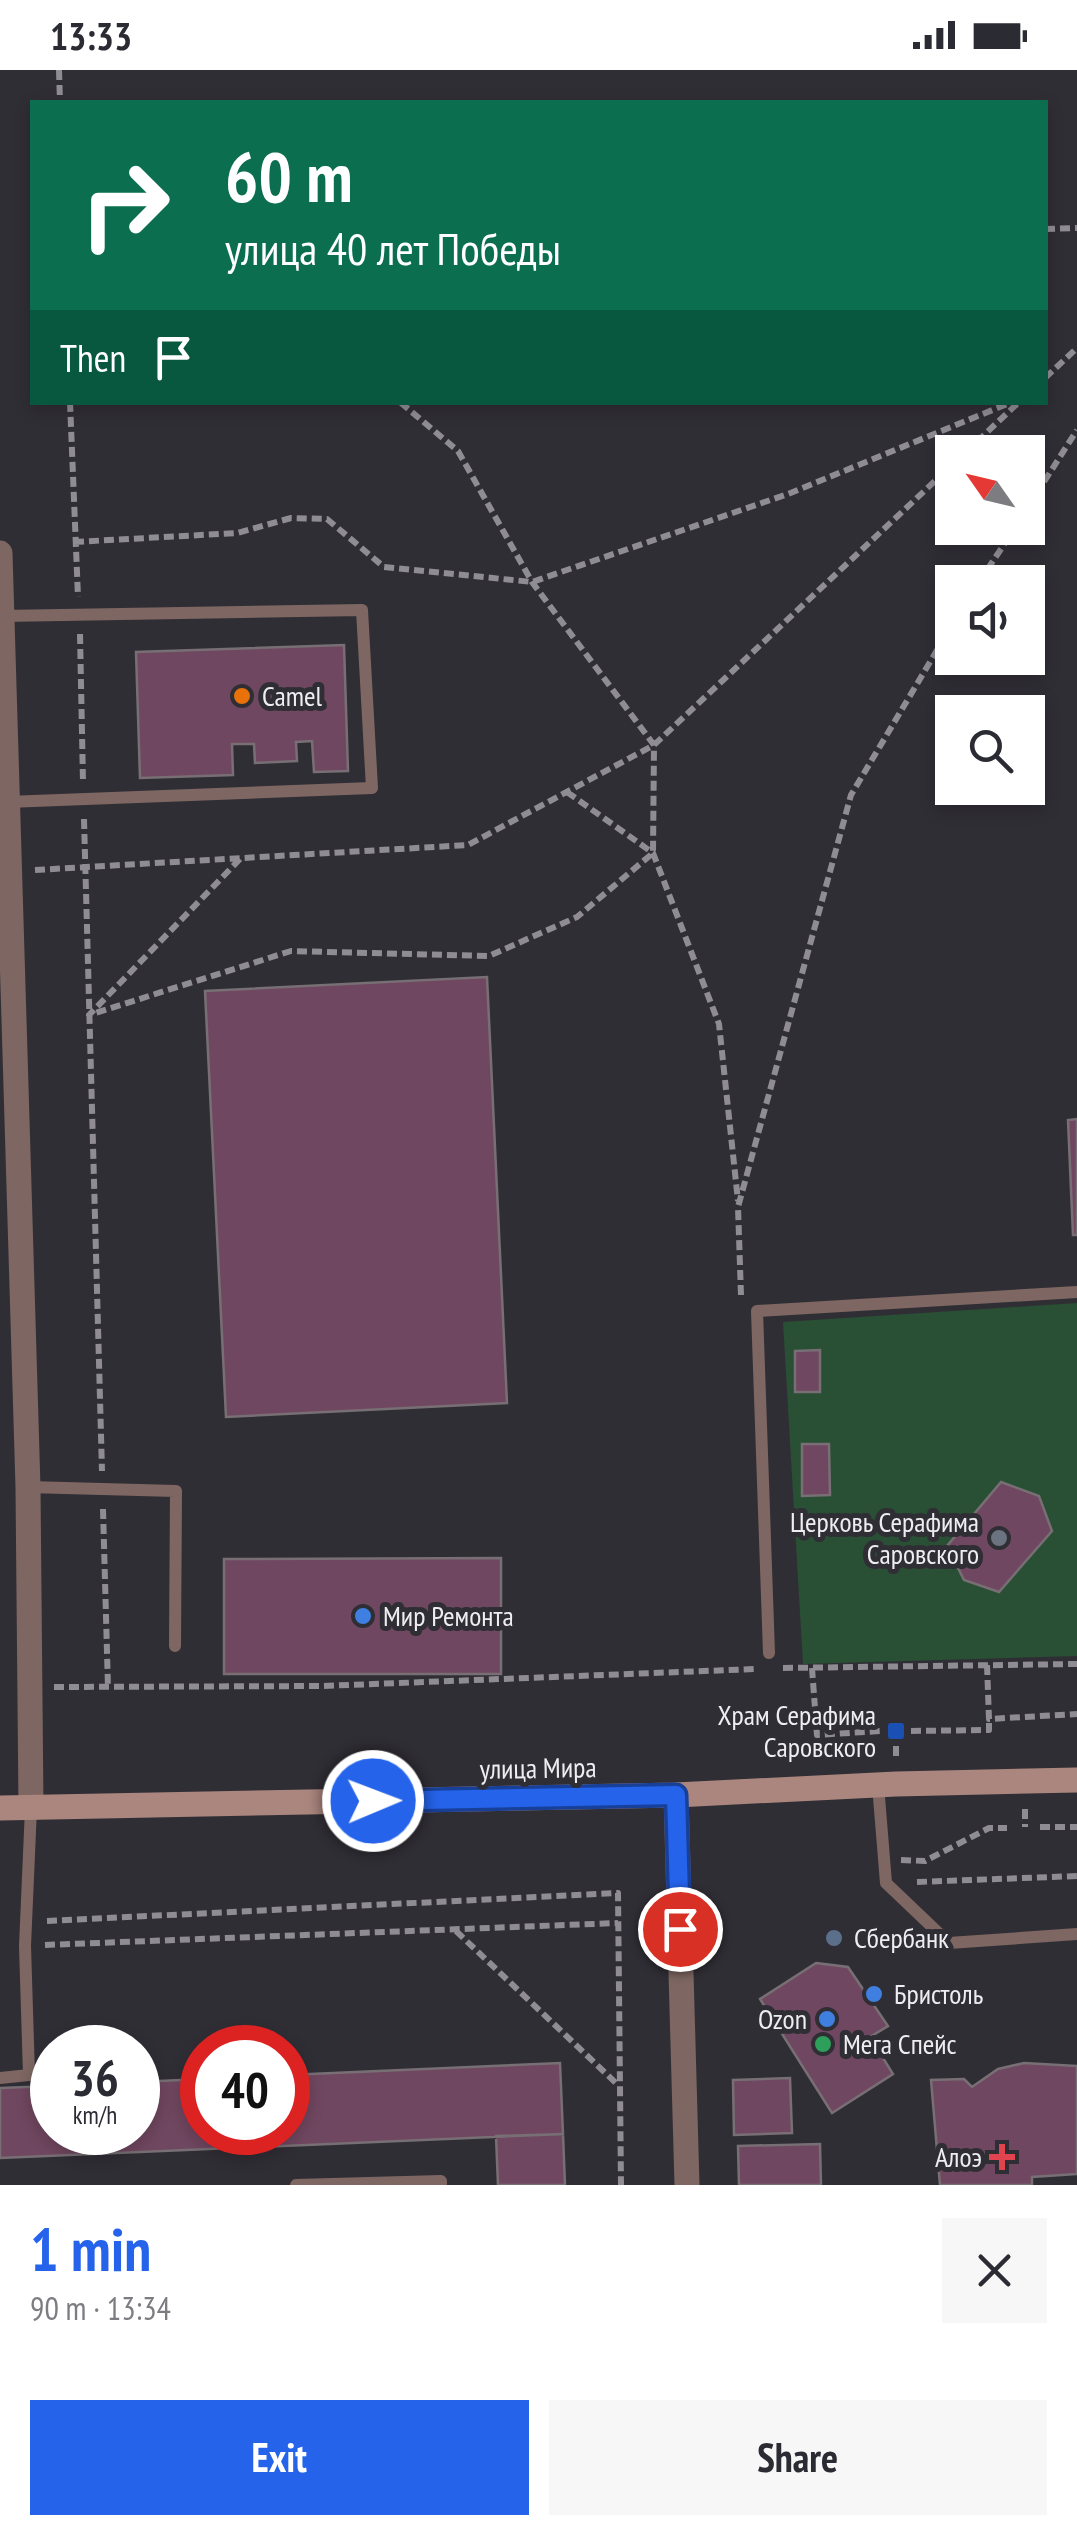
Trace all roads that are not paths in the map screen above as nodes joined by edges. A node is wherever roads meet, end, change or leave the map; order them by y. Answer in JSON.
{"nodes":[{"id":1,"x":0,"y":554,"type":"edge"},
{"id":2,"x":2,"y":616,"type":"edge"},
{"id":3,"x":7,"y":802,"type":"junction"},
{"id":4,"x":9,"y":1107,"type":"edge"},
{"id":5,"x":1077,"y":1292,"type":"edge"},
{"id":6,"x":28,"y":1487,"type":"junction"},
{"id":7,"x":175,"y":1646,"type":"dead end"},
{"id":8,"x":769,"y":1653,"type":"dead end"},
{"id":9,"x":1077,"y":1780,"type":"edge"},
{"id":10,"x":878,"y":1785,"type":"junction"},
{"id":11,"x":676,"y":1795,"type":"junction"},
{"id":12,"x":0,"y":1808,"type":"edge"},
{"id":13,"x":31,"y":1808,"type":"junction"},
{"id":14,"x":1077,"y":1934,"type":"edge"},
{"id":15,"x":0,"y":2078,"type":"edge"},
{"id":16,"x":296,"y":2185,"type":"edge"},
{"id":17,"x":441,"y":2185,"type":"edge"},
{"id":18,"x":687,"y":2185,"type":"edge"}],
"edges":[{"from":1,"to":2,"type":"street"},
{"from":2,"to":3,"type":"street"},
{"from":2,"to":3,"type":"lane"},
{"from":3,"to":4,"type":"street"},
{"from":4,"to":6,"type":"street"},
{"from":5,"to":8,"type":"lane"},
{"from":6,"to":7,"type":"lane"},
{"from":6,"to":13,"type":"street"},
{"from":9,"to":10,"type":"street","name":"улица Мира"},
{"from":10,"to":11,"type":"street","name":"улица Мира"},
{"from":10,"to":14,"type":"lane"},
{"from":11,"to":13,"type":"street","name":"улица Мира"},
{"from":11,"to":18,"type":"street"},
{"from":12,"to":13,"type":"street","name":"улица Мира"},
{"from":13,"to":15,"type":"lane"},
{"from":16,"to":17,"type":"lane"}]}
